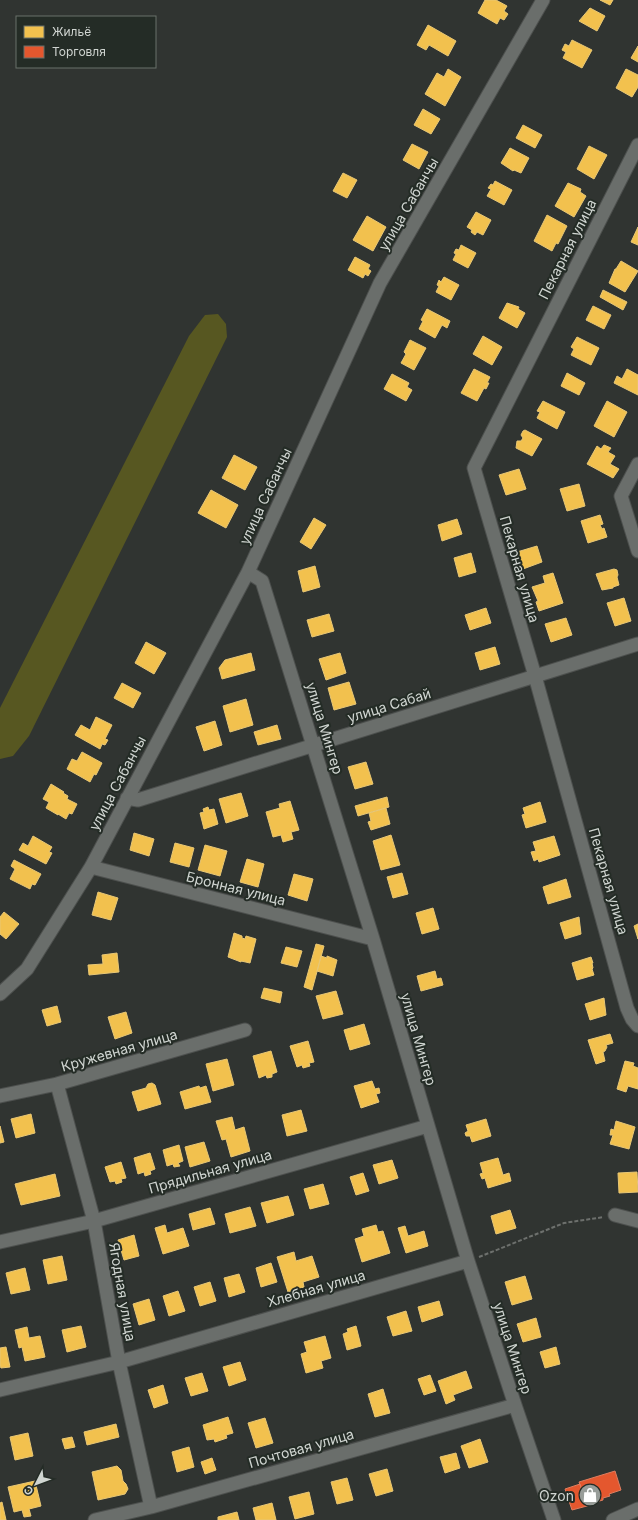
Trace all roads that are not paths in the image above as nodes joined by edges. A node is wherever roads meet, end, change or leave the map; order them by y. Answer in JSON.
{"nodes":[{"id":1,"x":543,"y":0,"type":"edge"},
{"id":2,"x":638,"y":145,"type":"edge"},
{"id":3,"x":638,"y":464,"type":"edge"},
{"id":4,"x":638,"y":551,"type":"edge"},
{"id":5,"x":248,"y":572,"type":"junction"},
{"id":6,"x":638,"y":644,"type":"edge"},
{"id":7,"x":535,"y":676,"type":"junction"},
{"id":8,"x":314,"y":746,"type":"junction"},
{"id":9,"x":127,"y":798,"type":"junction"},
{"id":10,"x":90,"y":867,"type":"junction"},
{"id":11,"x":373,"y":940,"type":"junction"},
{"id":12,"x":0,"y":994,"type":"edge"},
{"id":13,"x":638,"y":1026,"type":"edge"},
{"id":14,"x":245,"y":1030,"type":"dead end"},
{"id":15,"x":57,"y":1084,"type":"junction"},
{"id":16,"x":0,"y":1096,"type":"edge"},
{"id":17,"x":428,"y":1126,"type":"junction"},
{"id":18,"x":615,"y":1215,"type":"road end"},
{"id":19,"x":94,"y":1221,"type":"junction"},
{"id":20,"x":638,"y":1221,"type":"edge"},
{"id":21,"x":0,"y":1242,"type":"edge"},
{"id":22,"x":468,"y":1261,"type":"junction"},
{"id":23,"x":119,"y":1362,"type":"junction"},
{"id":24,"x":0,"y":1390,"type":"edge"},
{"id":25,"x":515,"y":1404,"type":"junction"},
{"id":26,"x":151,"y":1507,"type":"junction"},
{"id":27,"x":638,"y":1509,"type":"edge"},
{"id":28,"x":95,"y":1520,"type":"edge"},
{"id":29,"x":554,"y":1520,"type":"edge"},
{"id":30,"x":613,"y":1520,"type":"edge"}],
"edges":[{"from":1,"to":5,"type":"street","name":"улица Сабанчы"},
{"from":2,"to":7,"type":"street","name":"Пекарная улица"},
{"from":3,"to":4,"type":"street"},
{"from":5,"to":8,"type":"street","name":"улица Мингер"},
{"from":5,"to":9,"type":"street","name":"улица Сабанчы"},
{"from":6,"to":7,"type":"street","name":"улица Сабай"},
{"from":7,"to":8,"type":"street","name":"улица Сабай"},
{"from":7,"to":13,"type":"street","name":"Пекарная улица"},
{"from":8,"to":9,"type":"street","name":"улица Сабай"},
{"from":8,"to":11,"type":"street","name":"улица Мингер"},
{"from":9,"to":10,"type":"street","name":"улица Сабанчы"},
{"from":10,"to":11,"type":"street","name":"Бронная улица"},
{"from":10,"to":12,"type":"street","name":"улица Сабанчы"},
{"from":11,"to":17,"type":"street","name":"улица Мингер"},
{"from":14,"to":15,"type":"street","name":"Кружевная улица"},
{"from":15,"to":16,"type":"street","name":"Кружевная улица"},
{"from":15,"to":19,"type":"street","name":"Ягодная улица"},
{"from":17,"to":19,"type":"street","name":"Прядильная улица"},
{"from":17,"to":22,"type":"street","name":"улица Мингер"},
{"from":18,"to":20,"type":"street"},
{"from":19,"to":21,"type":"street","name":"Прядильная улица"},
{"from":19,"to":23,"type":"street","name":"Ягодная улица"},
{"from":22,"to":23,"type":"street","name":"Хлебная улица"},
{"from":22,"to":25,"type":"street","name":"улица Мингер"},
{"from":23,"to":24,"type":"street","name":"Хлебная улица"},
{"from":23,"to":26,"type":"street","name":"Ягодная улица"},
{"from":25,"to":26,"type":"street","name":"Почтовая улица"},
{"from":25,"to":29,"type":"street","name":"улица Мингер"},
{"from":26,"to":28,"type":"street","name":"Почтовая улица"},
{"from":27,"to":30,"type":"street"}]}
